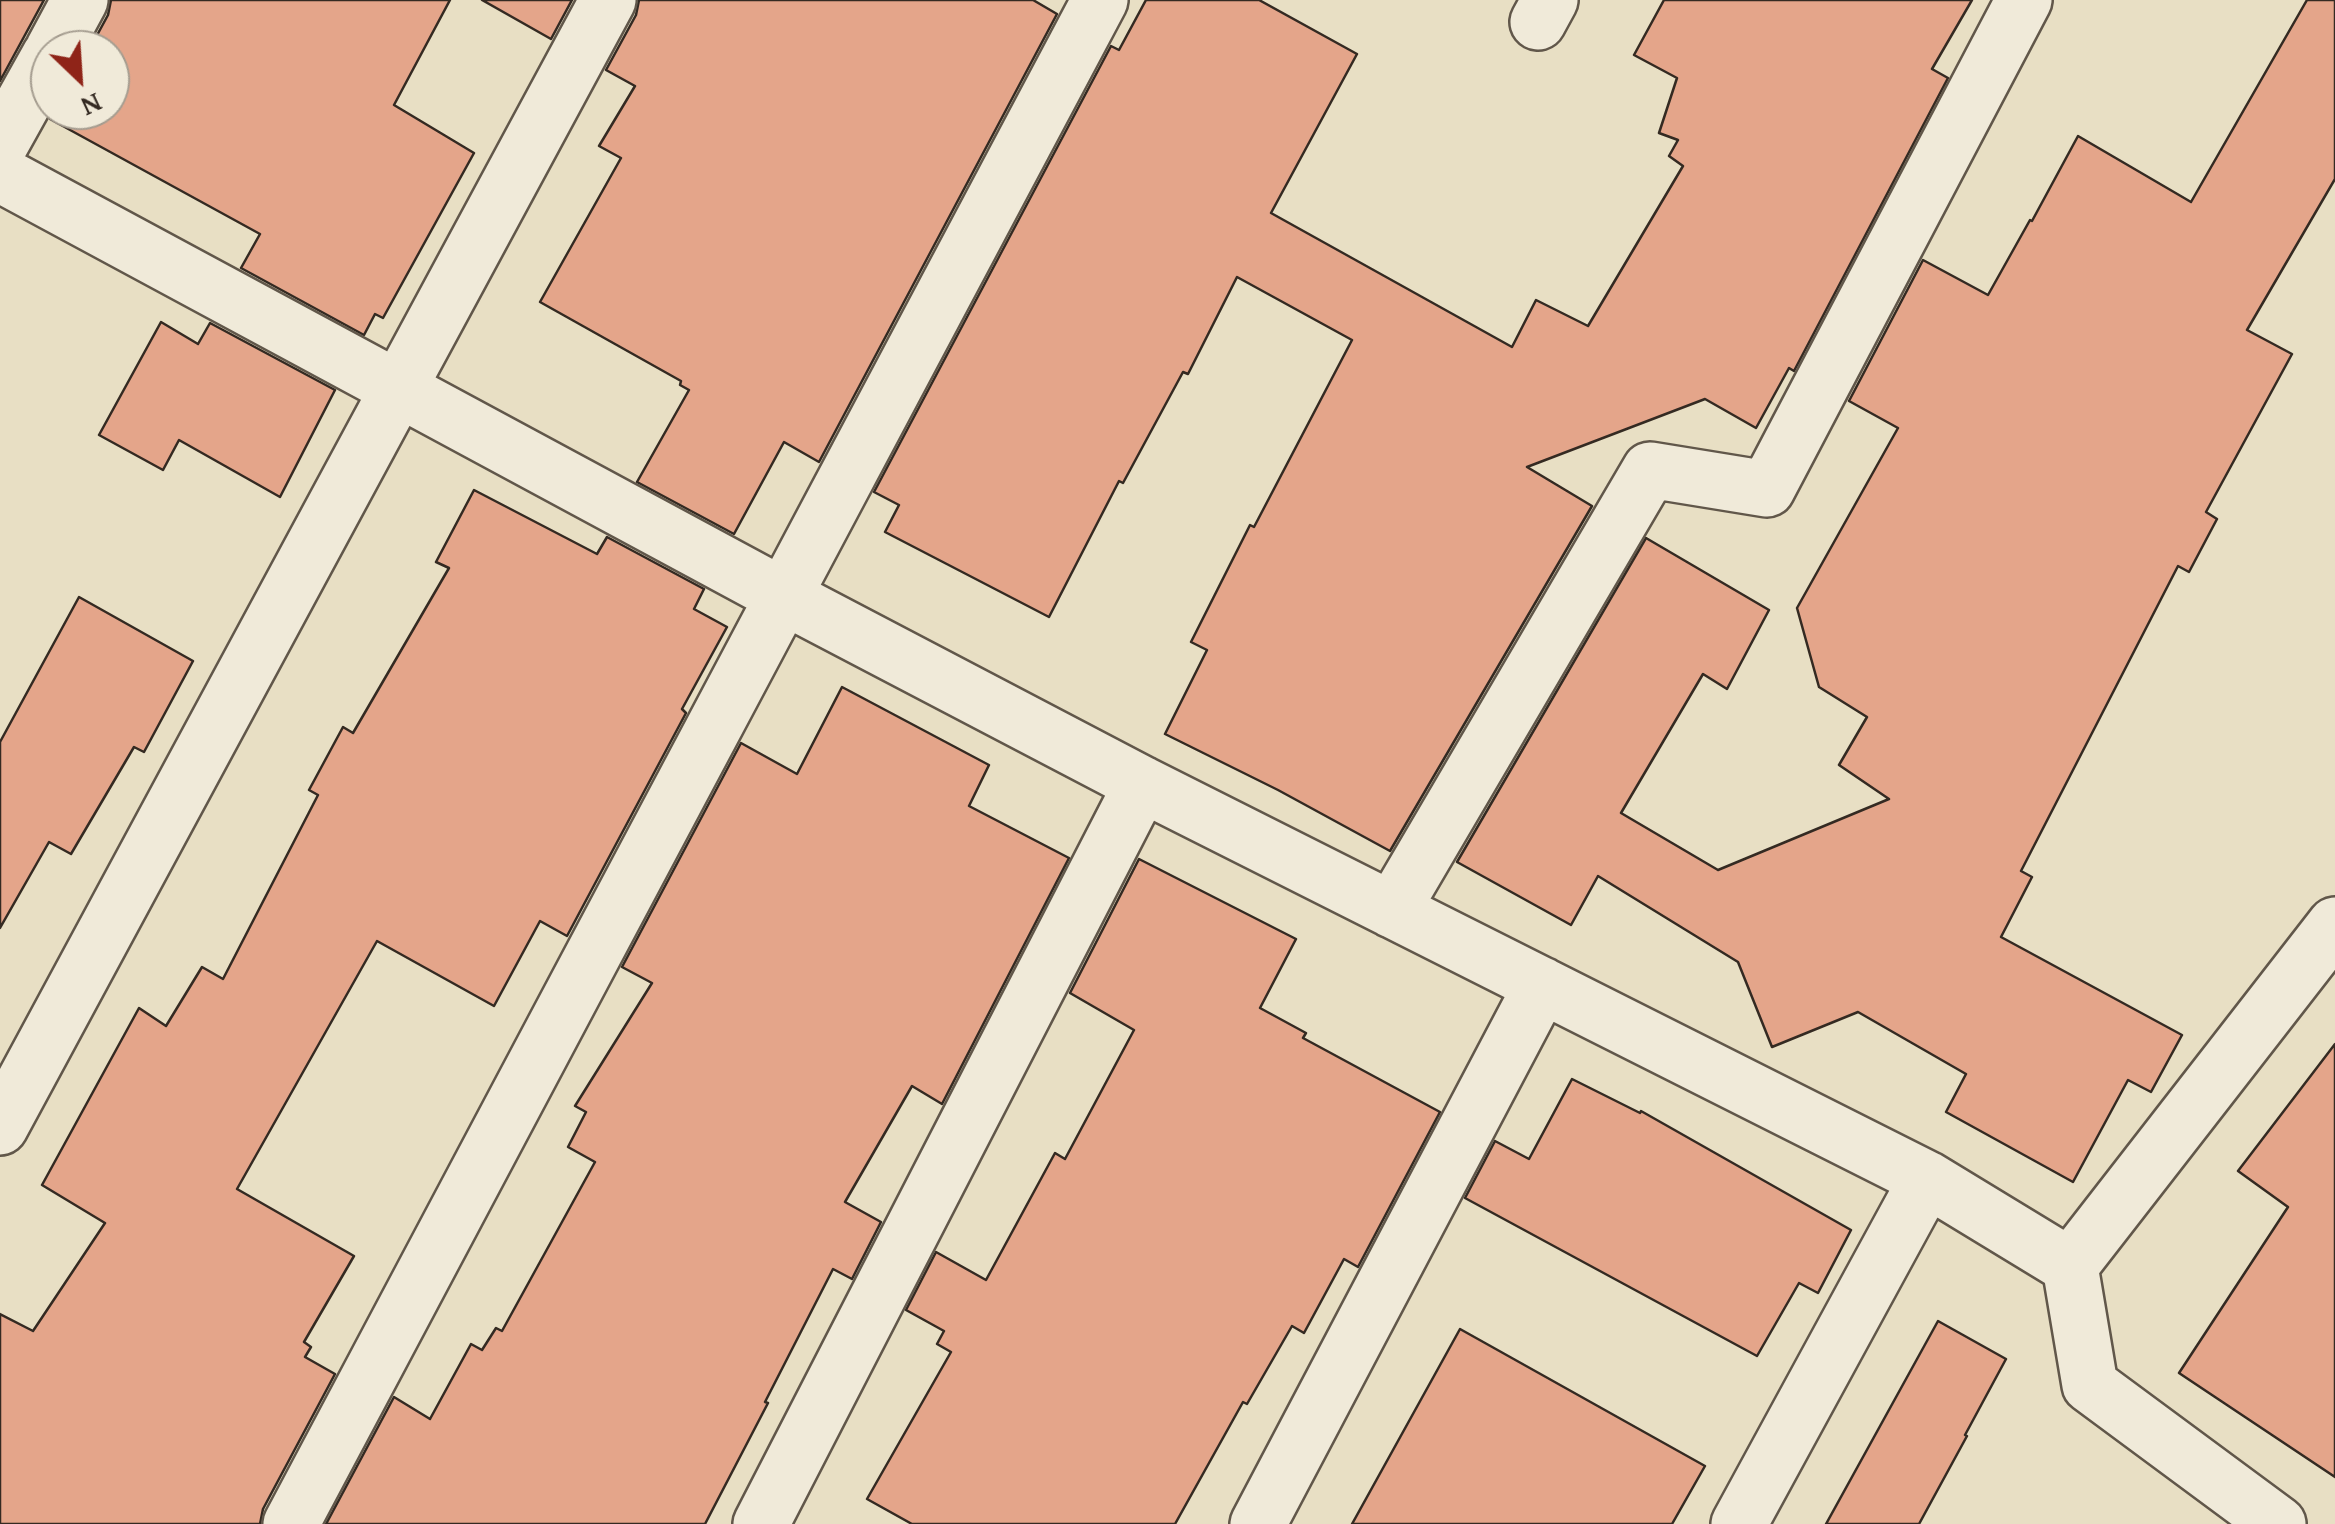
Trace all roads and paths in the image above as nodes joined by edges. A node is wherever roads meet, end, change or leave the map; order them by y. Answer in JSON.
{"nodes":[{"id":1,"x":80,"y":0,"type":"edge"},
{"id":2,"x":608,"y":0,"type":"edge"},
{"id":3,"x":1100,"y":0,"type":"edge"},
{"id":4,"x":2024,"y":0,"type":"edge"},
{"id":5,"x":63,"y":30,"type":"edge"},
{"id":6,"x":30,"y":90,"type":"edge"},
{"id":7,"x":0,"y":145,"type":"edge"},
{"id":8,"x":0,"y":174,"type":"edge"},
{"id":9,"x":398,"y":389,"type":"junction"},
{"id":10,"x":783,"y":596,"type":"junction"},
{"id":11,"x":1142,"y":784,"type":"junction"},
{"id":12,"x":1392,"y":910,"type":"junction"},
{"id":13,"x":2335,"y":925,"type":"edge"},
{"id":14,"x":1542,"y":985,"type":"junction"},
{"id":15,"x":0,"y":1127,"type":"edge"},
{"id":16,"x":1927,"y":1178,"type":"junction"},
{"id":17,"x":2070,"y":1266,"type":"junction"},
{"id":18,"x":290,"y":1524,"type":"edge"},
{"id":19,"x":761,"y":1524,"type":"edge"},
{"id":20,"x":1258,"y":1524,"type":"edge"},
{"id":21,"x":1739,"y":1524,"type":"edge"},
{"id":22,"x":2278,"y":1524,"type":"edge"}],
"edges":[{"from":1,"to":5,"type":"street"},
{"from":2,"to":9,"type":"street"},
{"from":3,"to":10,"type":"street"},
{"from":4,"to":12,"type":"street"},
{"from":6,"to":7,"type":"street"},
{"from":8,"to":9,"type":"street"},
{"from":9,"to":10,"type":"street"},
{"from":9,"to":15,"type":"street"},
{"from":10,"to":11,"type":"street"},
{"from":10,"to":18,"type":"street"},
{"from":11,"to":12,"type":"street"},
{"from":11,"to":19,"type":"street"},
{"from":12,"to":14,"type":"street"},
{"from":13,"to":17,"type":"street"},
{"from":14,"to":16,"type":"street"},
{"from":14,"to":20,"type":"street"},
{"from":16,"to":17,"type":"street"},
{"from":16,"to":21,"type":"street"},
{"from":17,"to":22,"type":"street"}]}
